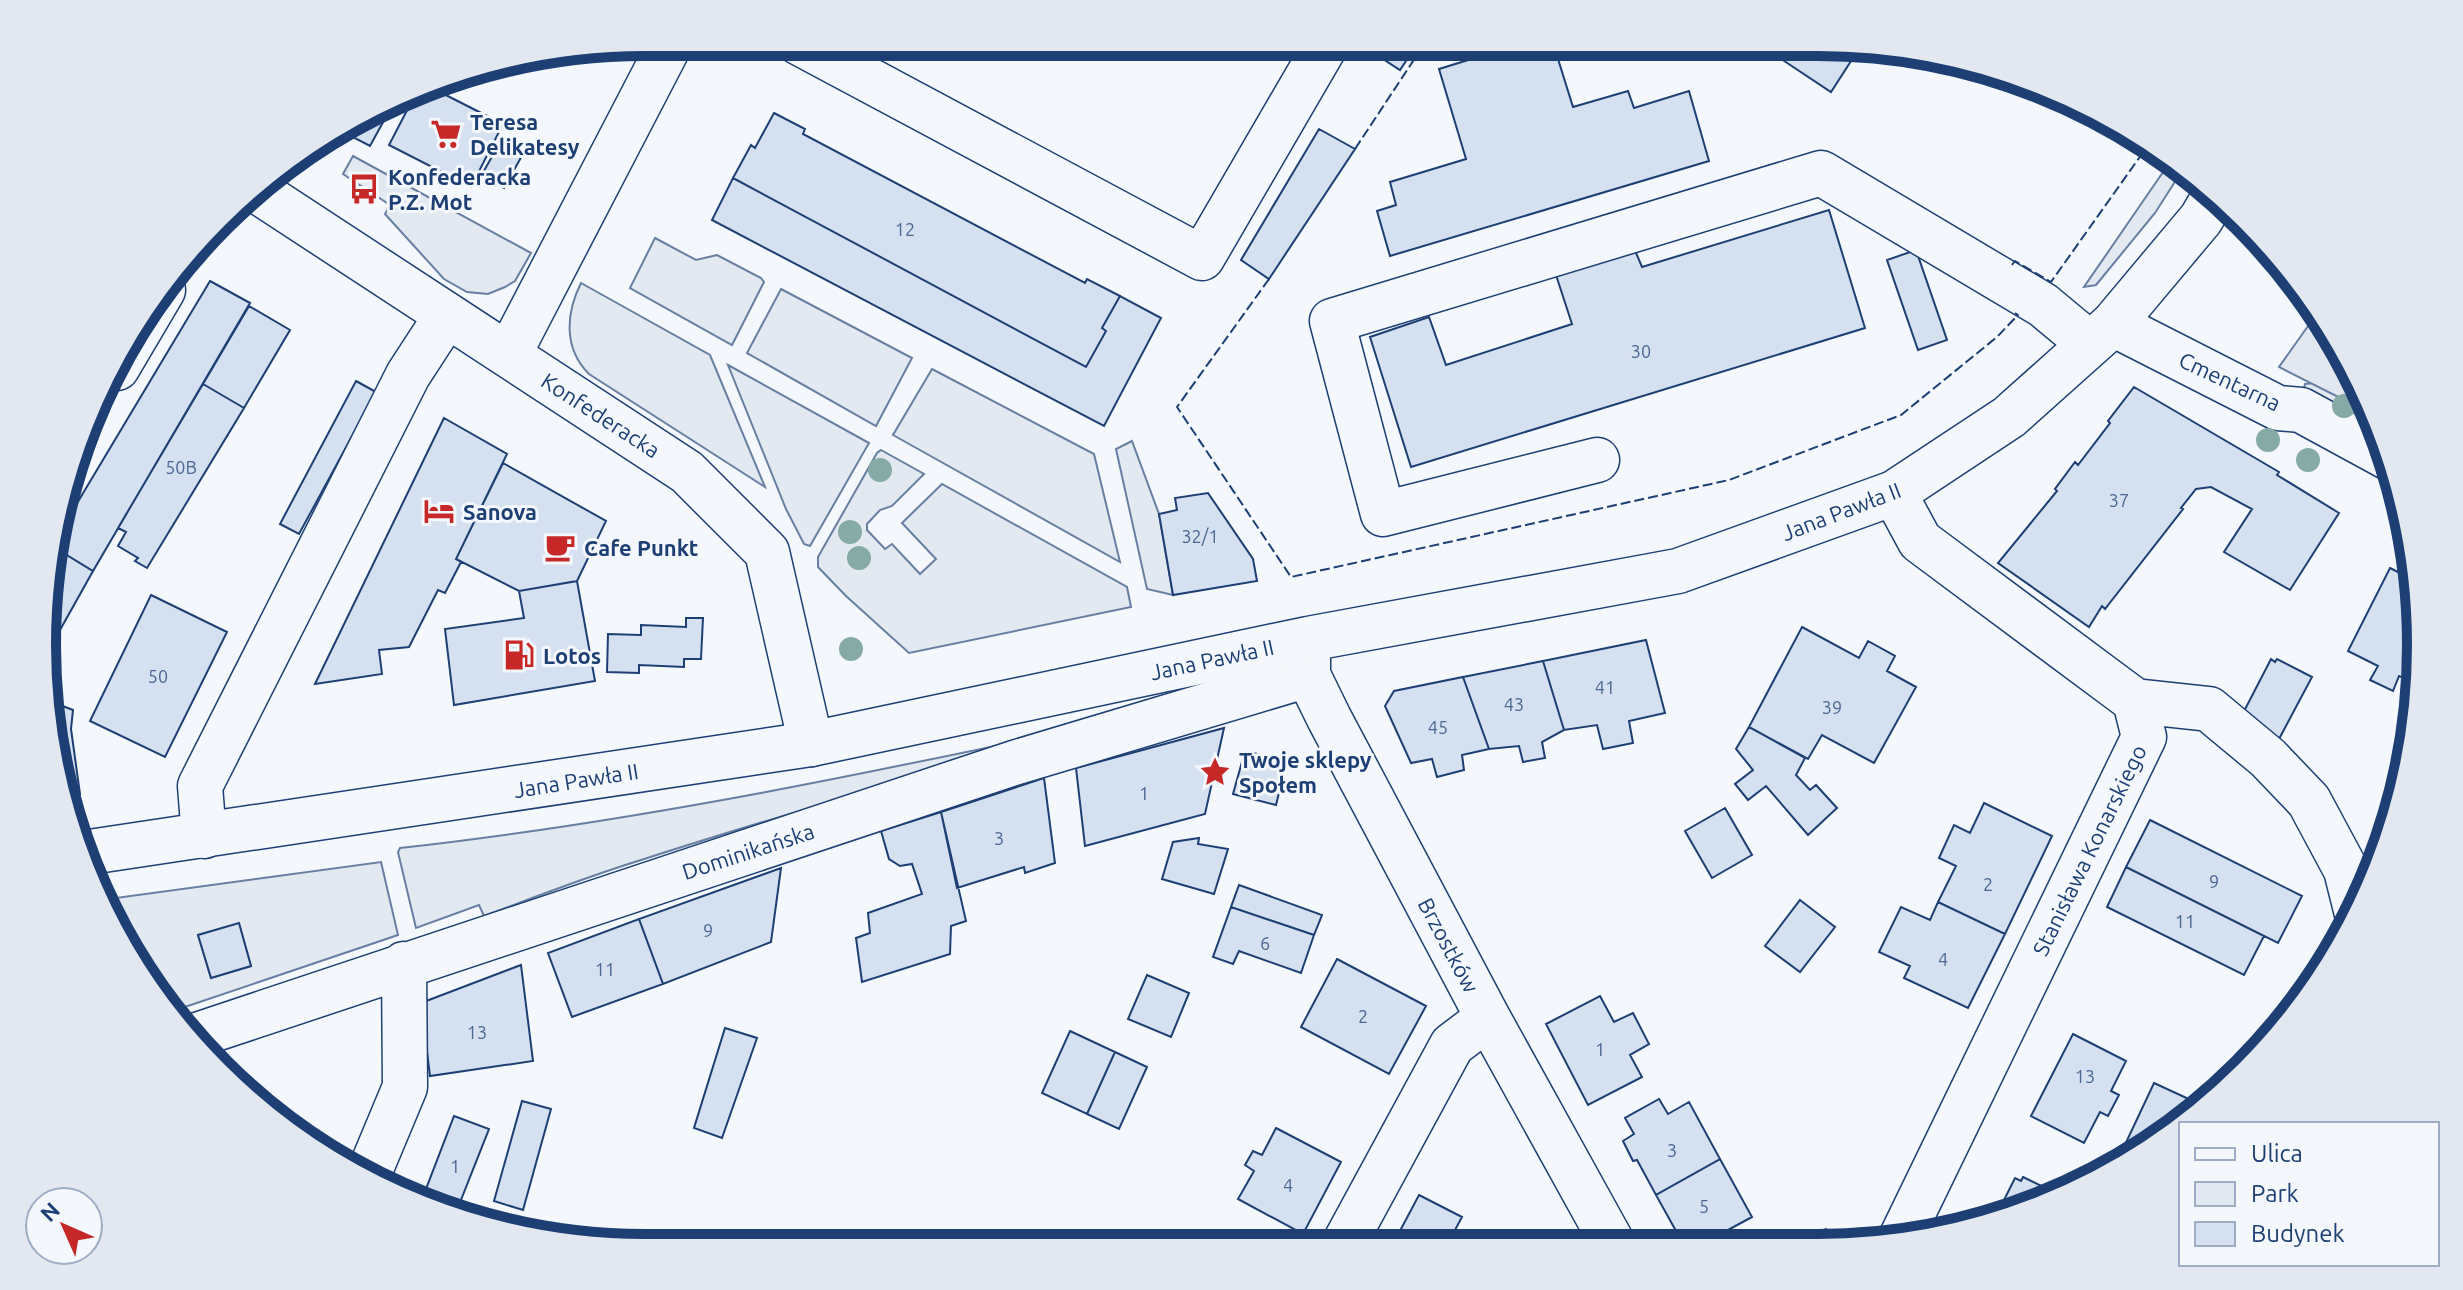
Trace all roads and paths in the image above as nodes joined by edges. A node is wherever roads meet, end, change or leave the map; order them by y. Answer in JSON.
{"nodes":[{"id":1,"x":664,"y":56,"type":"edge"},
{"id":2,"x":824,"y":56,"type":"edge"},
{"id":3,"x":1319,"y":56,"type":"edge"},
{"id":4,"x":265,"y":196,"type":"edge"},
{"id":5,"x":2209,"y":205,"type":"edge"},
{"id":6,"x":447,"y":315,"type":"junction"},
{"id":7,"x":2101,"y":334,"type":"junction"},
{"id":8,"x":509,"y":354,"type":"junction"},
{"id":9,"x":2373,"y":449,"type":"edge"},
{"id":10,"x":1597,"y":460,"type":"dead end"},
{"id":11,"x":1894,"y":493,"type":"junction"},
{"id":12,"x":1308,"y":657,"type":"junction"},
{"id":13,"x":2135,"y":701,"type":"junction"},
{"id":14,"x":811,"y":744,"type":"junction"},
{"id":15,"x":204,"y":836,"type":"junction"},
{"id":16,"x":94,"y":851,"type":"edge"},
{"id":17,"x":2352,"y":893,"type":"edge"},
{"id":18,"x":404,"y":964,"type":"junction"},
{"id":19,"x":1488,"y":1018,"type":"junction"},
{"id":20,"x":202,"y":1033,"type":"edge"},
{"id":21,"x":372,"y":1167,"type":"edge"},
{"id":22,"x":1906,"y":1227,"type":"edge"},
{"id":23,"x":1349,"y":1234,"type":"edge"},
{"id":24,"x":1607,"y":1234,"type":"edge"}],
"edges":[{"from":1,"to":8,"type":"street"},
{"from":2,"to":3,"type":"street"},
{"from":4,"to":6,"type":"street","name":"Konfederacka"},
{"from":5,"to":7,"type":"street","name":"Jana Pawła II"},
{"from":6,"to":8,"type":"street","name":"Konfederacka"},
{"from":6,"to":15,"type":"street"},
{"from":7,"to":9,"type":"street","name":"Cmentarna"},
{"from":7,"to":10,"type":"street","name":"Cmentarna"},
{"from":7,"to":11,"type":"street","name":"Jana Pawła II"},
{"from":8,"to":14,"type":"street","name":"Konfederacka"},
{"from":11,"to":12,"type":"street","name":"Jana Pawła II"},
{"from":11,"to":13,"type":"street"},
{"from":12,"to":14,"type":"street","name":"Jana Pawła II"},
{"from":12,"to":18,"type":"street","name":"Dominikańska"},
{"from":12,"to":19,"type":"street","name":"Brzostków"},
{"from":13,"to":17,"type":"street"},
{"from":13,"to":22,"type":"street","name":"Stanisława Konarskiego"},
{"from":14,"to":15,"type":"street","name":"Jana Pawła II"},
{"from":15,"to":16,"type":"street","name":"Jana Pawła II"},
{"from":18,"to":20,"type":"street","name":"Dominikańska"},
{"from":18,"to":21,"type":"street"},
{"from":19,"to":23,"type":"street"},
{"from":19,"to":24,"type":"street","name":"Brzostków"}]}
